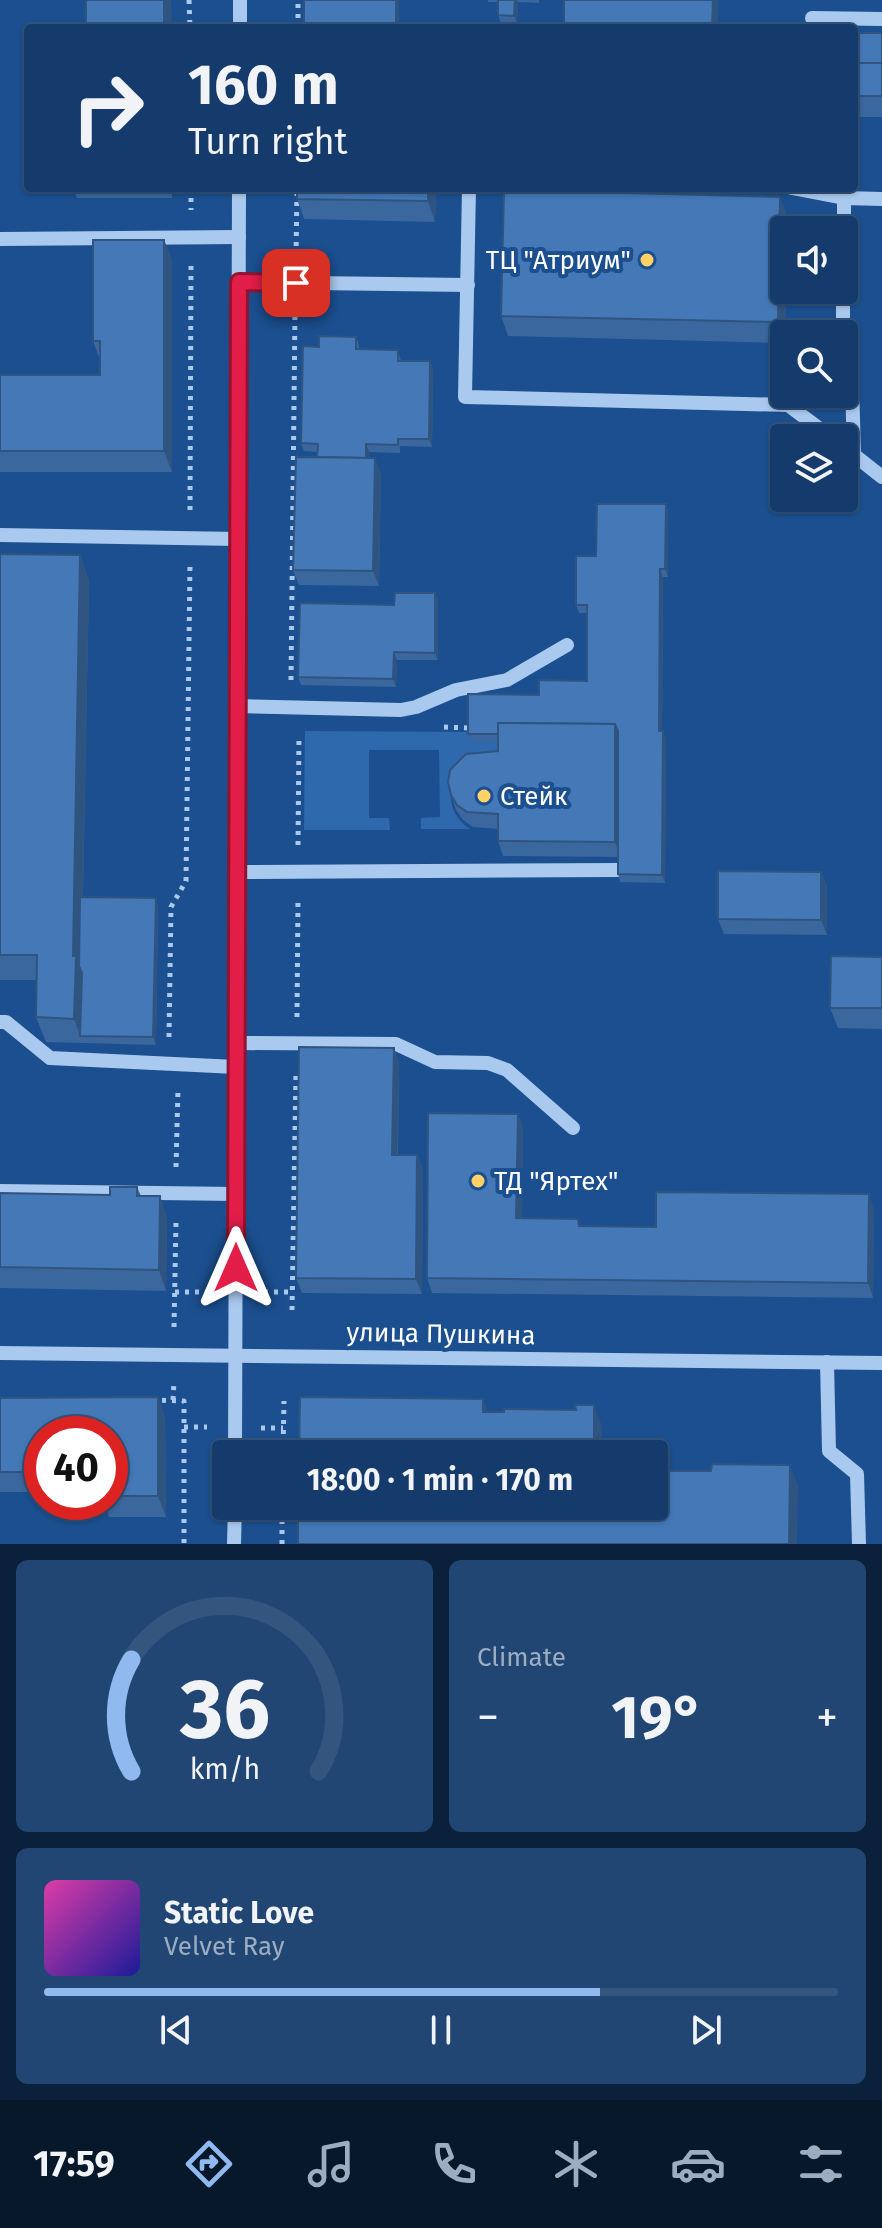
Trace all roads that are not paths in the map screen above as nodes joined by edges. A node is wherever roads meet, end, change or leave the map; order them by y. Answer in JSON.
{"nodes":[{"id":1,"x":240,"y":0,"type":"edge"},
{"id":2,"x":812,"y":18,"type":"dead end"},
{"id":3,"x":882,"y":19,"type":"edge"},
{"id":4,"x":240,"y":24,"type":"edge"},
{"id":5,"x":239,"y":192,"type":"edge"},
{"id":6,"x":469,"y":192,"type":"edge"},
{"id":7,"x":813,"y":192,"type":"edge"},
{"id":8,"x":844,"y":198,"type":"junction"},
{"id":9,"x":882,"y":199,"type":"edge"},
{"id":10,"x":844,"y":216,"type":"edge"},
{"id":11,"x":239,"y":237,"type":"junction"},
{"id":12,"x":0,"y":239,"type":"edge"},
{"id":13,"x":239,"y":282,"type":"junction"},
{"id":14,"x":468,"y":285,"type":"junction"},
{"id":15,"x":813,"y":424,"type":"edge"},
{"id":16,"x":858,"y":458,"type":"edge"},
{"id":17,"x":882,"y":477,"type":"edge"},
{"id":18,"x":0,"y":535,"type":"edge"},
{"id":19,"x":238,"y":539,"type":"junction"},
{"id":20,"x":567,"y":645,"type":"dead end"},
{"id":21,"x":238,"y":706,"type":"junction"},
{"id":22,"x":620,"y":870,"type":"edge"},
{"id":23,"x":237,"y":872,"type":"junction"},
{"id":24,"x":0,"y":1022,"type":"edge"},
{"id":25,"x":236,"y":1043,"type":"junction"},
{"id":26,"x":236,"y":1067,"type":"junction"},
{"id":27,"x":573,"y":1128,"type":"dead end"},
{"id":28,"x":0,"y":1191,"type":"edge"},
{"id":29,"x":236,"y":1194,"type":"junction"},
{"id":30,"x":0,"y":1353,"type":"edge"},
{"id":31,"x":235,"y":1355,"type":"junction"},
{"id":32,"x":827,"y":1362,"type":"junction"},
{"id":33,"x":882,"y":1363,"type":"edge"},
{"id":34,"x":235,"y":1440,"type":"edge"},
{"id":35,"x":235,"y":1520,"type":"edge"},
{"id":36,"x":234,"y":1544,"type":"edge"},
{"id":37,"x":859,"y":1544,"type":"edge"}],
"edges":[{"from":1,"to":4,"type":"street"},
{"from":2,"to":3,"type":"street"},
{"from":5,"to":11,"type":"street"},
{"from":6,"to":14,"type":"street"},
{"from":7,"to":8,"type":"street"},
{"from":8,"to":9,"type":"street"},
{"from":8,"to":10,"type":"street"},
{"from":11,"to":12,"type":"street"},
{"from":11,"to":13,"type":"street"},
{"from":13,"to":14,"type":"street"},
{"from":13,"to":19,"type":"street"},
{"from":14,"to":15,"type":"street"},
{"from":16,"to":17,"type":"street"},
{"from":18,"to":19,"type":"street"},
{"from":19,"to":21,"type":"street"},
{"from":20,"to":21,"type":"street"},
{"from":21,"to":23,"type":"street"},
{"from":22,"to":23,"type":"street"},
{"from":23,"to":25,"type":"street"},
{"from":24,"to":26,"type":"street"},
{"from":25,"to":26,"type":"street"},
{"from":25,"to":27,"type":"street"},
{"from":26,"to":29,"type":"street"},
{"from":28,"to":29,"type":"street"},
{"from":29,"to":31,"type":"street"},
{"from":30,"to":31,"type":"street","name":"улица Пушкина"},
{"from":31,"to":32,"type":"street","name":"улица Пушкина"},
{"from":31,"to":34,"type":"street"},
{"from":32,"to":33,"type":"street","name":"улица Пушкина"},
{"from":32,"to":37,"type":"street"},
{"from":35,"to":36,"type":"street"}]}
